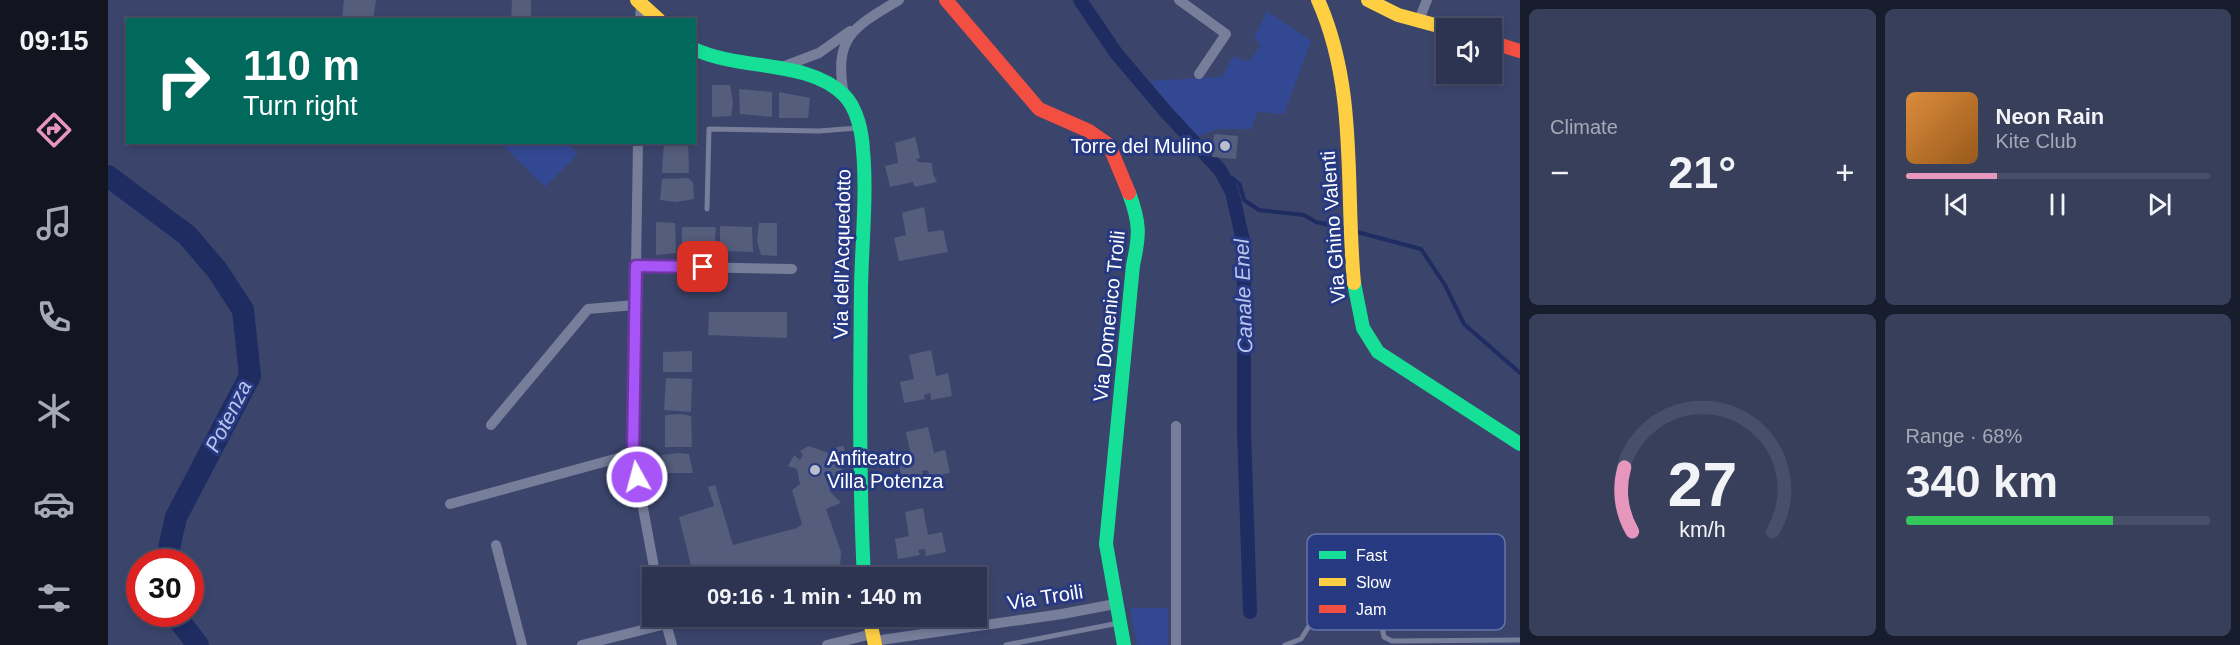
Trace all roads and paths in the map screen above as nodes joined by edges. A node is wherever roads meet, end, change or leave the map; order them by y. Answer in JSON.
{"nodes":[{"id":1,"x":899,"y":0,"type":"edge"},
{"id":2,"x":946,"y":0,"type":"edge"},
{"id":3,"x":1179,"y":0,"type":"edge"},
{"id":4,"x":1318,"y":0,"type":"edge"},
{"id":5,"x":1368,"y":0,"type":"edge"},
{"id":6,"x":1389,"y":0,"type":"edge"},
{"id":7,"x":1427,"y":0,"type":"edge"},
{"id":8,"x":640,"y":1,"type":"edge"},
{"id":9,"x":640,"y":18,"type":"edge"},
{"id":10,"x":657,"y":18,"type":"edge"},
{"id":11,"x":1419,"y":20,"type":"junction"},
{"id":12,"x":858,"y":25,"type":"junction"},
{"id":13,"x":1436,"y":25,"type":"edge"},
{"id":14,"x":1502,"y":45,"type":"edge"},
{"id":15,"x":696,"y":50,"type":"edge"},
{"id":16,"x":1520,"y":51,"type":"edge"},
{"id":17,"x":782,"y":68,"type":"junction"},
{"id":18,"x":1199,"y":74,"type":"dead end"},
{"id":19,"x":844,"y":94,"type":"junction"},
{"id":20,"x":859,"y":128,"type":"junction"},
{"id":21,"x":638,"y":144,"type":"edge"},
{"id":22,"x":707,"y":209,"type":"dead end"},
{"id":23,"x":636,"y":266,"type":"junction"},
{"id":24,"x":792,"y":269,"type":"dead end"},
{"id":25,"x":635,"y":305,"type":"junction"},
{"id":26,"x":491,"y":425,"type":"dead end"},
{"id":27,"x":1176,"y":426,"type":"dead end"},
{"id":28,"x":1520,"y":444,"type":"edge"},
{"id":29,"x":633,"y":454,"type":"junction"},
{"id":30,"x":450,"y":504,"type":"dead end"},
{"id":31,"x":496,"y":545,"type":"dead end"},
{"id":32,"x":654,"y":567,"type":"edge"},
{"id":33,"x":864,"y":567,"type":"edge"},
{"id":34,"x":1115,"y":604,"type":"junction"},
{"id":35,"x":1120,"y":623,"type":"junction"},
{"id":36,"x":642,"y":627,"type":"edge"},
{"id":37,"x":667,"y":627,"type":"edge"},
{"id":38,"x":1307,"y":629,"type":"edge"},
{"id":39,"x":1383,"y":630,"type":"edge"},
{"id":40,"x":874,"y":640,"type":"edge"},
{"id":41,"x":1520,"y":640,"type":"edge"},
{"id":42,"x":522,"y":645,"type":"edge"},
{"id":43,"x":582,"y":645,"type":"edge"},
{"id":44,"x":672,"y":645,"type":"edge"},
{"id":45,"x":827,"y":645,"type":"edge"},
{"id":46,"x":1006,"y":645,"type":"edge"},
{"id":47,"x":1124,"y":645,"type":"edge"},
{"id":48,"x":1176,"y":645,"type":"edge"},
{"id":49,"x":1286,"y":645,"type":"edge"}],
"edges":[{"from":1,"to":12,"type":"street"},
{"from":2,"to":34,"type":"street","name":"Via Domenico Troili"},
{"from":3,"to":18,"type":"street"},
{"from":4,"to":28,"type":"street","name":"Via Ghino Valenti"},
{"from":5,"to":11,"type":"street"},
{"from":6,"to":11,"type":"street"},
{"from":7,"to":11,"type":"street"},
{"from":8,"to":9,"type":"street"},
{"from":8,"to":10,"type":"street"},
{"from":11,"to":13,"type":"street"},
{"from":12,"to":17,"type":"street"},
{"from":12,"to":19,"type":"street"},
{"from":14,"to":16,"type":"street"},
{"from":15,"to":17,"type":"street","name":"Via dell'Acquedotto"},
{"from":17,"to":19,"type":"street","name":"Via dell'Acquedotto"},
{"from":19,"to":20,"type":"street","name":"Via dell'Acquedotto"},
{"from":20,"to":22,"type":"lane"},
{"from":20,"to":33,"type":"street","name":"Via dell'Acquedotto"},
{"from":21,"to":23,"type":"street"},
{"from":23,"to":24,"type":"street"},
{"from":23,"to":25,"type":"street"},
{"from":25,"to":26,"type":"street"},
{"from":25,"to":29,"type":"street"},
{"from":27,"to":48,"type":"street"},
{"from":29,"to":30,"type":"street"},
{"from":29,"to":32,"type":"street"},
{"from":31,"to":42,"type":"street"},
{"from":34,"to":35,"type":"street","name":"Via Domenico Troili"},
{"from":34,"to":40,"type":"street","name":"Via Troili"},
{"from":35,"to":46,"type":"lane"},
{"from":35,"to":47,"type":"street","name":"Via Domenico Troili"},
{"from":36,"to":43,"type":"street"},
{"from":37,"to":44,"type":"street"},
{"from":38,"to":49,"type":"lane"},
{"from":39,"to":41,"type":"lane"},
{"from":40,"to":45,"type":"street","name":"Via Troili"}]}
